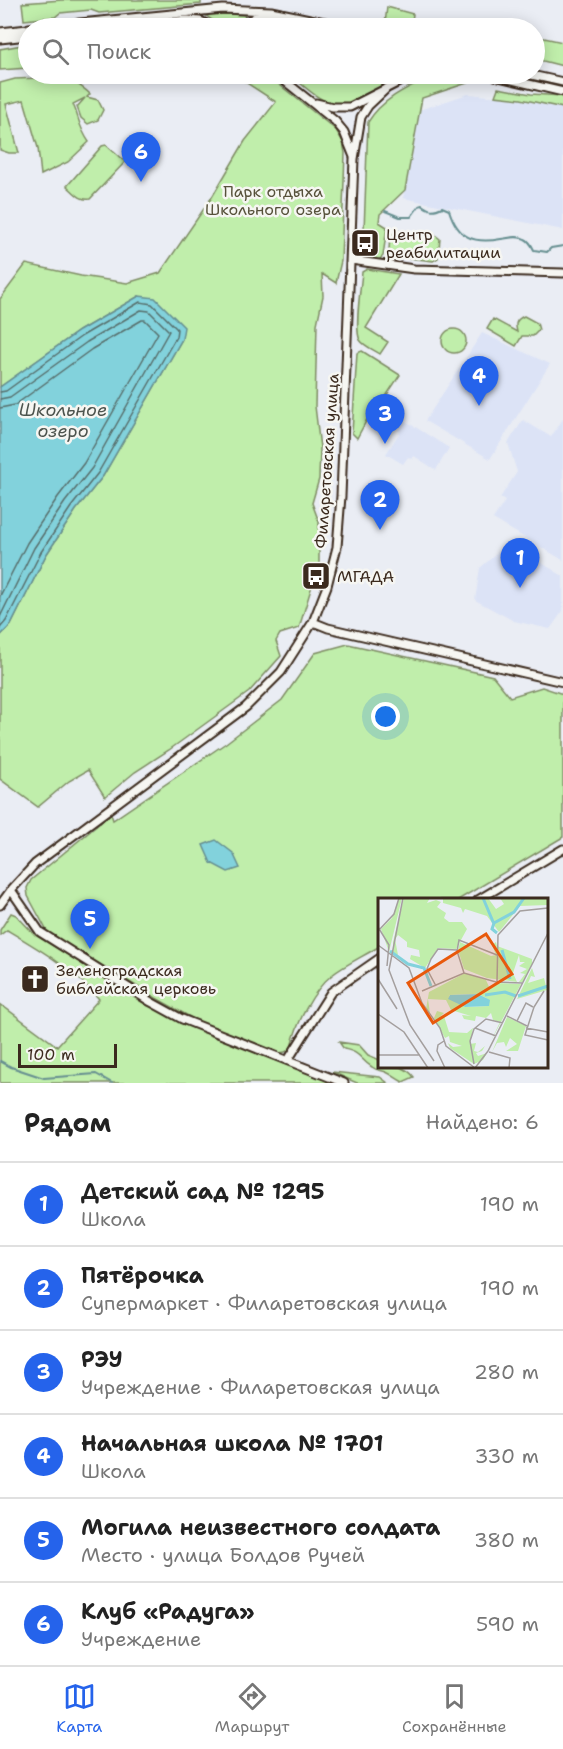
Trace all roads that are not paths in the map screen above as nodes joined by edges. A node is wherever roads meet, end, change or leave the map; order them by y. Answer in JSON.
{"nodes":[{"id":1,"x":283,"y":14,"type":"junction"},
{"id":2,"x":134,"y":18,"type":"edge"},
{"id":3,"x":250,"y":18,"type":"edge"},
{"id":4,"x":303,"y":18,"type":"edge"},
{"id":5,"x":18,"y":30,"type":"edge"},
{"id":6,"x":0,"y":32,"type":"edge"},
{"id":7,"x":18,"y":37,"type":"edge"},
{"id":8,"x":0,"y":39,"type":"edge"},
{"id":9,"x":545,"y":78,"type":"edge"},
{"id":10,"x":563,"y":81,"type":"edge"},
{"id":11,"x":290,"y":84,"type":"edge"},
{"id":12,"x":395,"y":84,"type":"edge"},
{"id":13,"x":529,"y":84,"type":"edge"},
{"id":14,"x":386,"y":89,"type":"junction"},
{"id":15,"x":563,"y":92,"type":"edge"},
{"id":16,"x":314,"y":102,"type":"junction"},
{"id":17,"x":354,"y":159,"type":"junction"},
{"id":18,"x":351,"y":260,"type":"junction"},
{"id":19,"x":563,"y":273,"type":"edge"},
{"id":20,"x":313,"y":622,"type":"junction"},
{"id":21,"x":563,"y":682,"type":"edge"},
{"id":22,"x":563,"y":849,"type":"edge"},
{"id":23,"x":11,"y":890,"type":"junction"},
{"id":24,"x":481,"y":898,"type":"edge"},
{"id":25,"x":0,"y":905,"type":"edge"},
{"id":26,"x":378,"y":959,"type":"edge"},
{"id":27,"x":288,"y":1060,"type":"junction"},
{"id":28,"x":344,"y":1083,"type":"edge"}],
"edges":[{"from":1,"to":2,"type":"street"},
{"from":1,"to":3,"type":"street"},
{"from":1,"to":4,"type":"street"},
{"from":5,"to":6,"type":"street"},
{"from":7,"to":8,"type":"street"},
{"from":9,"to":10,"type":"street"},
{"from":11,"to":16,"type":"street","name":"Филаретовская улица"},
{"from":12,"to":14,"type":"street"},
{"from":13,"to":15,"type":"street"},
{"from":14,"to":16,"type":"street"},
{"from":14,"to":17,"type":"street","name":"Филаретовская улица"},
{"from":16,"to":17,"type":"street","name":"Филаретовская улица"},
{"from":17,"to":18,"type":"street","name":"Филаретовская улица"},
{"from":18,"to":19,"type":"street"},
{"from":18,"to":20,"type":"street","name":"Филаретовская улица"},
{"from":20,"to":21,"type":"street"},
{"from":20,"to":23,"type":"street","name":"Филаретовская улица"},
{"from":22,"to":24,"type":"street"},
{"from":23,"to":25,"type":"street","name":"Филаретовская улица"},
{"from":23,"to":27,"type":"street"},
{"from":26,"to":27,"type":"street"},
{"from":27,"to":28,"type":"street"}]}
